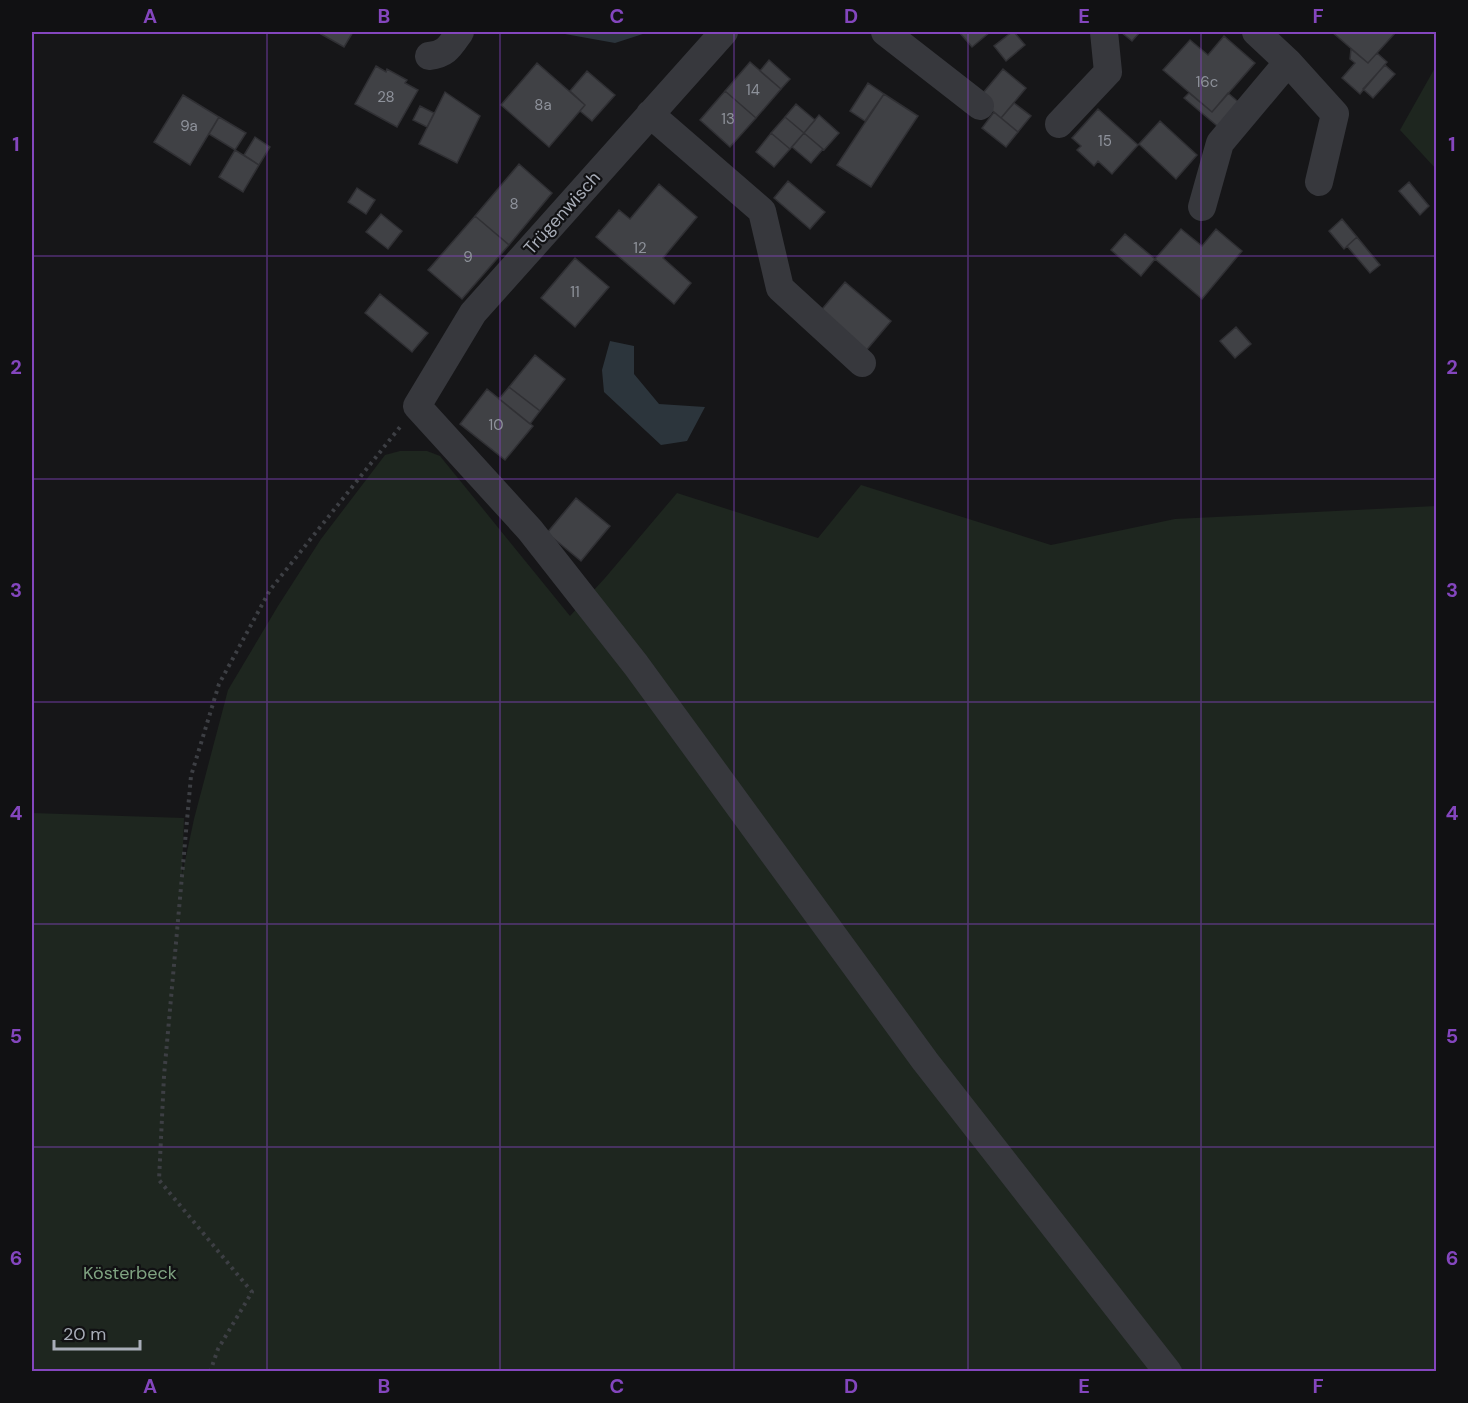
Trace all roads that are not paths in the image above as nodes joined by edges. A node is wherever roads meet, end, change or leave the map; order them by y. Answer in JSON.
{"nodes":[{"id":1,"x":460,"y":32,"type":"edge"},
{"id":2,"x":724,"y":32,"type":"edge"},
{"id":3,"x":885,"y":32,"type":"edge"},
{"id":4,"x":1104,"y":32,"type":"edge"},
{"id":5,"x":1256,"y":32,"type":"edge"},
{"id":6,"x":429,"y":56,"type":"dead end"},
{"id":7,"x":1288,"y":62,"type":"junction"},
{"id":8,"x":980,"y":106,"type":"dead end"},
{"id":9,"x":650,"y":114,"type":"junction"},
{"id":10,"x":1059,"y":124,"type":"dead end"},
{"id":11,"x":1319,"y":182,"type":"dead end"},
{"id":12,"x":1202,"y":207,"type":"dead end"},
{"id":13,"x":862,"y":363,"type":"dead end"},
{"id":14,"x":1168,"y":1371,"type":"edge"}],
"edges":[{"from":1,"to":6,"type":"street"},
{"from":2,"to":9,"type":"street","name":"Trügenwisch"},
{"from":3,"to":8,"type":"street"},
{"from":4,"to":10,"type":"street"},
{"from":5,"to":7,"type":"street"},
{"from":7,"to":11,"type":"street"},
{"from":7,"to":12,"type":"street"},
{"from":9,"to":13,"type":"street"},
{"from":9,"to":14,"type":"street","name":"Trügenwisch"}]}
